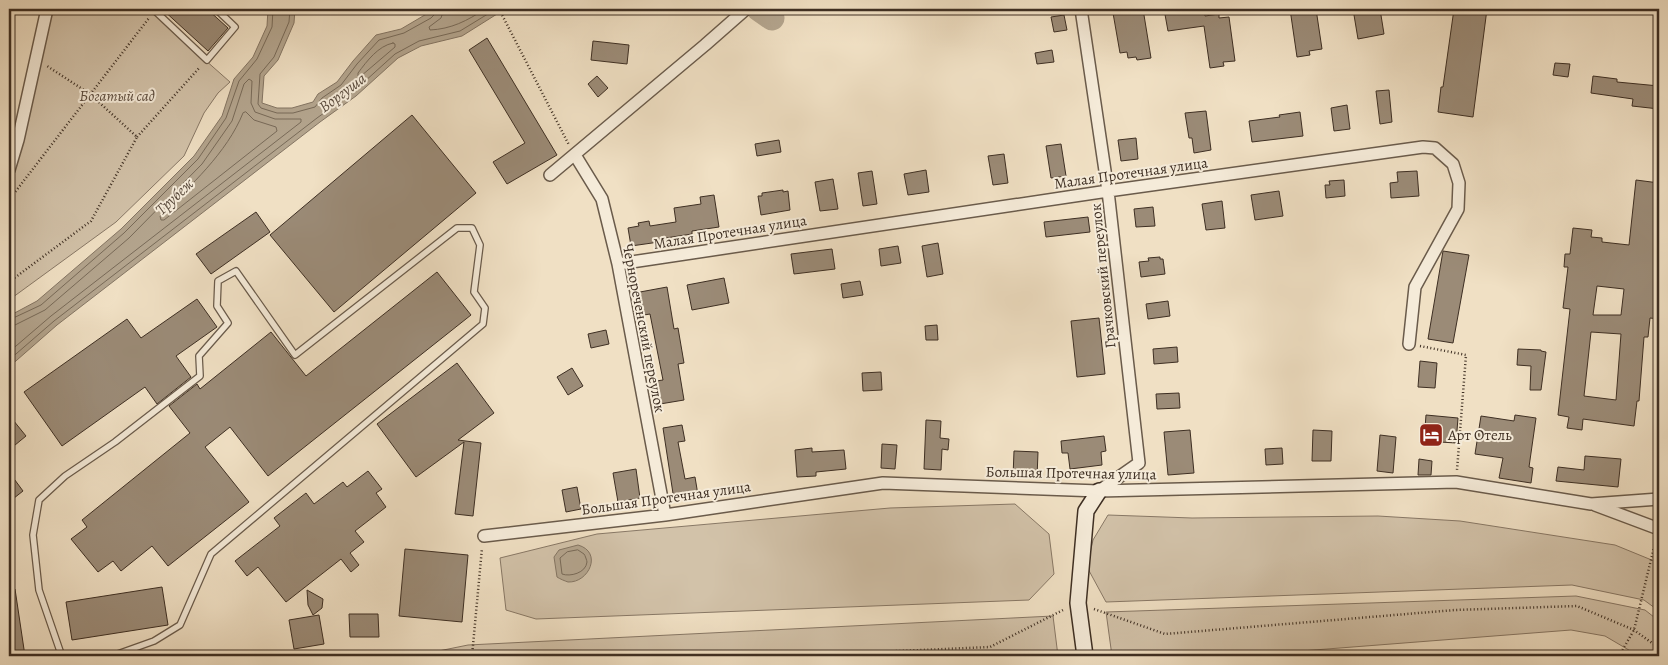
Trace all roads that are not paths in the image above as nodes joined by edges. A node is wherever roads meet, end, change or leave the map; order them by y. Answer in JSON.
{"nodes":[{"id":1,"x":46,"y":9,"type":"edge"},
{"id":2,"x":216,"y":9,"type":"edge"},
{"id":3,"x":746,"y":9,"type":"edge"},
{"id":4,"x":1081,"y":9,"type":"edge"},
{"id":5,"x":154,"y":10,"type":"edge"},
{"id":6,"x":575,"y":155,"type":"junction"},
{"id":7,"x":9,"y":170,"type":"edge"},
{"id":8,"x":550,"y":175,"type":"dead end"},
{"id":9,"x":1108,"y":191,"type":"junction"},
{"id":10,"x":618,"y":264,"type":"junction"},
{"id":11,"x":1409,"y":344,"type":"road end"},
{"id":12,"x":1099,"y":491,"type":"junction"},
{"id":13,"x":1659,"y":499,"type":"edge"},
{"id":14,"x":1590,"y":504,"type":"junction"},
{"id":15,"x":665,"y":515,"type":"junction"},
{"id":16,"x":1659,"y":528,"type":"edge"},
{"id":17,"x":484,"y":536,"type":"road end"},
{"id":18,"x":63,"y":656,"type":"edge"},
{"id":19,"x":112,"y":656,"type":"edge"},
{"id":20,"x":1085,"y":656,"type":"edge"}],
"edges":[{"from":1,"to":7,"type":"street"},
{"from":2,"to":5,"type":"lane"},
{"from":3,"to":6,"type":"street"},
{"from":4,"to":9,"type":"street","name":"Грачковский переулок"},
{"from":6,"to":8,"type":"street"},
{"from":6,"to":10,"type":"street","name":"Чернореченский переулок"},
{"from":9,"to":10,"type":"street","name":"Малая Протечная улица"},
{"from":9,"to":11,"type":"street","name":"Малая Протечная улица"},
{"from":9,"to":12,"type":"street","name":"Грачковский переулок"},
{"from":10,"to":15,"type":"street","name":"Чернореченский переулок"},
{"from":12,"to":14,"type":"street","name":"Большая Протечная улица"},
{"from":12,"to":15,"type":"street","name":"Большая Протечная улица"},
{"from":12,"to":20,"type":"street"},
{"from":13,"to":14,"type":"street","name":"Большая Протечная улица"},
{"from":14,"to":16,"type":"street"},
{"from":15,"to":17,"type":"street","name":"Большая Протечная улица"},
{"from":18,"to":19,"type":"lane"}]}
